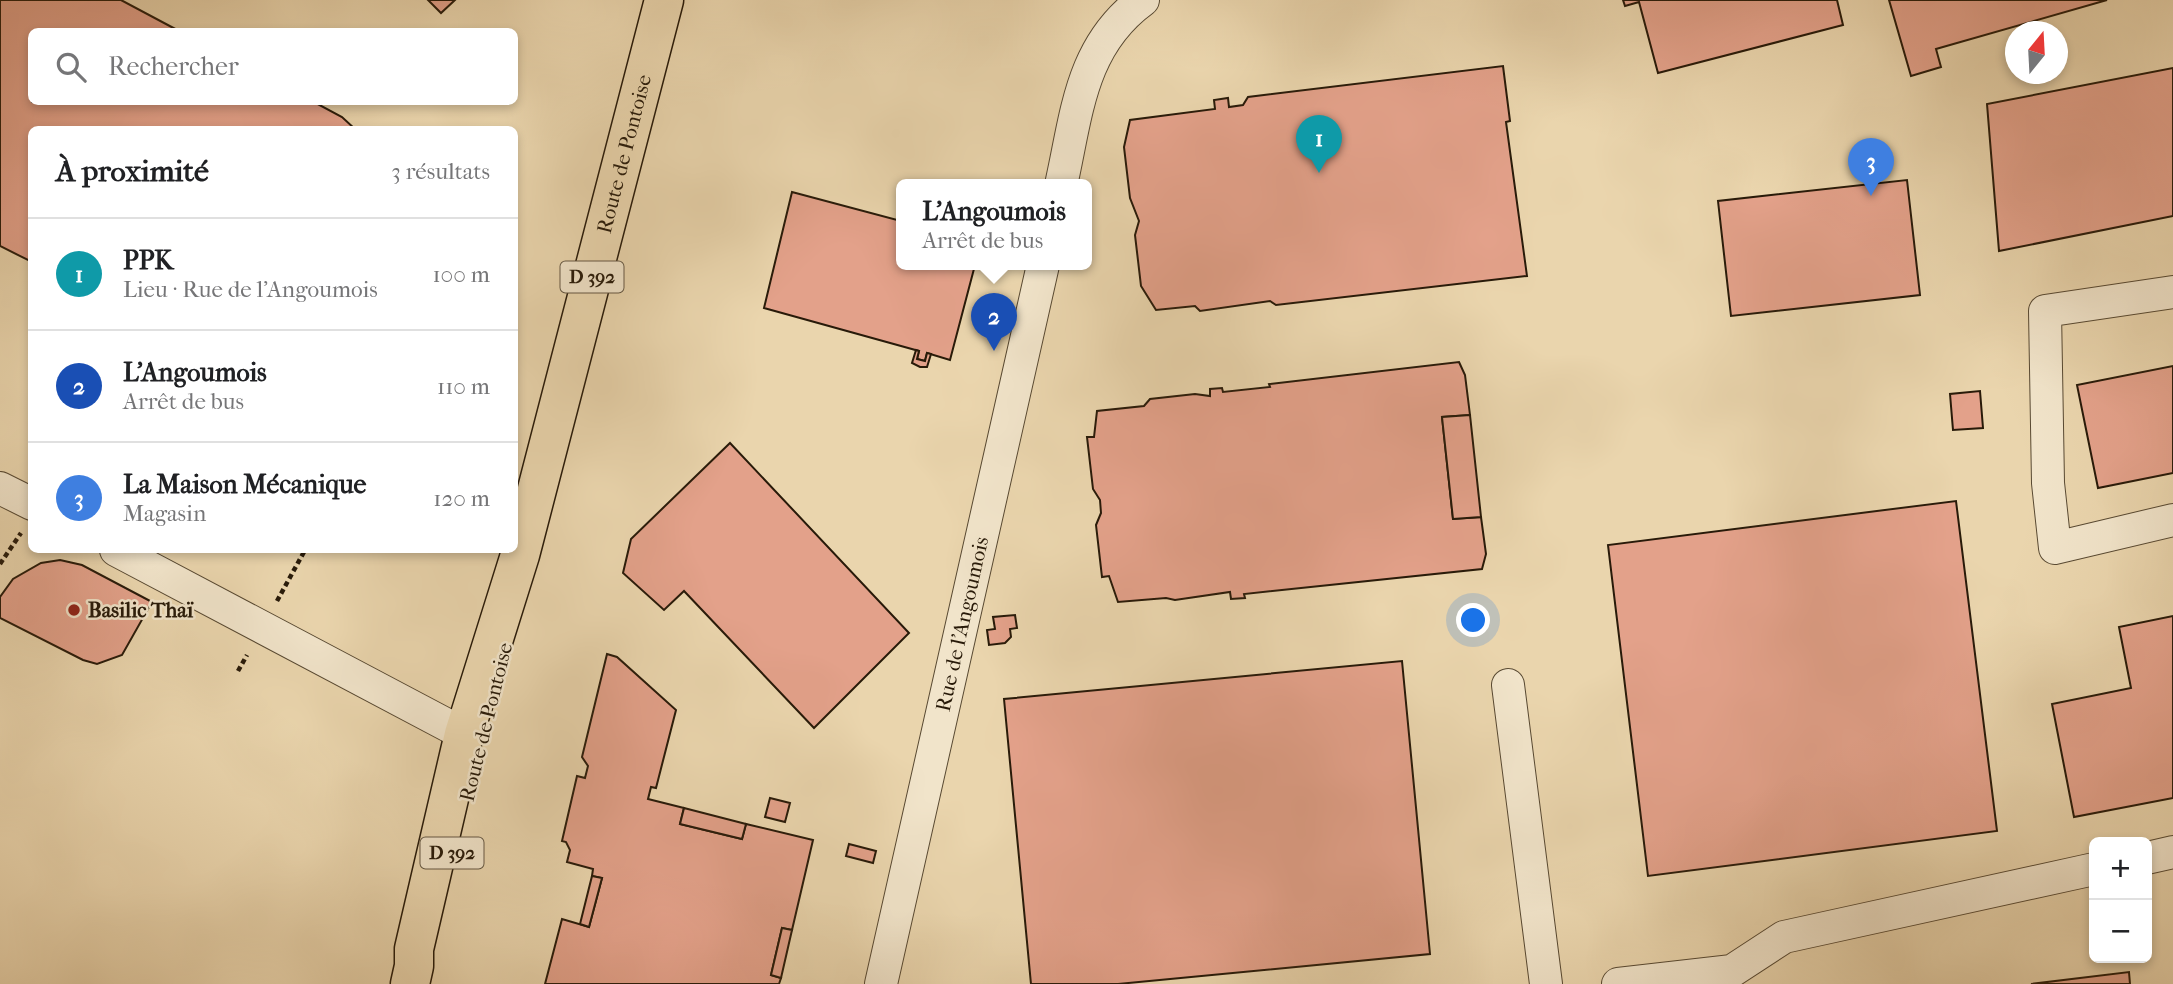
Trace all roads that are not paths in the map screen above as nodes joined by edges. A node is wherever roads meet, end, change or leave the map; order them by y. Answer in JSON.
{"nodes":[{"id":1,"x":664,"y":0,"type":"edge"},
{"id":2,"x":1143,"y":0,"type":"edge"},
{"id":3,"x":1062,"y":179,"type":"edge"},
{"id":4,"x":1042,"y":270,"type":"edge"},
{"id":5,"x":2173,"y":292,"type":"edge"},
{"id":6,"x":0,"y":488,"type":"edge"},
{"id":7,"x":28,"y":517,"type":"edge"},
{"id":8,"x":2173,"y":520,"type":"edge"},
{"id":9,"x":122,"y":553,"type":"edge"},
{"id":10,"x":520,"y":555,"type":"junction"},
{"id":11,"x":1508,"y":685,"type":"dead end"},
{"id":12,"x":464,"y":734,"type":"junction"},
{"id":13,"x":2173,"y":852,"type":"edge"},
{"id":14,"x":2152,"y":857,"type":"edge"},
{"id":15,"x":2089,"y":870,"type":"edge"},
{"id":16,"x":412,"y":975,"type":"edge"},
{"id":17,"x":1718,"y":978,"type":"edge"},
{"id":18,"x":881,"y":984,"type":"edge"},
{"id":19,"x":1546,"y":984,"type":"edge"},
{"id":20,"x":1618,"y":984,"type":"edge"}],
"edges":[{"from":1,"to":10,"type":"main road","name":"Route de Pontoise","number":"D 392"},
{"from":2,"to":3,"type":"street"},
{"from":4,"to":18,"type":"street","name":"Rue de l'Angoumois"},
{"from":5,"to":8,"type":"street"},
{"from":6,"to":7,"type":"street"},
{"from":9,"to":12,"type":"street"},
{"from":10,"to":12,"type":"main road","name":"Route de Pontoise","number":"D 392"},
{"from":10,"to":16,"type":"main road","name":"Route de Pontoise","number":"D 392"},
{"from":11,"to":19,"type":"street"},
{"from":12,"to":16,"type":"main road","name":"Route de Pontoise","number":"D 392"},
{"from":13,"to":14,"type":"street"},
{"from":15,"to":17,"type":"street"},
{"from":17,"to":20,"type":"street"}]}
